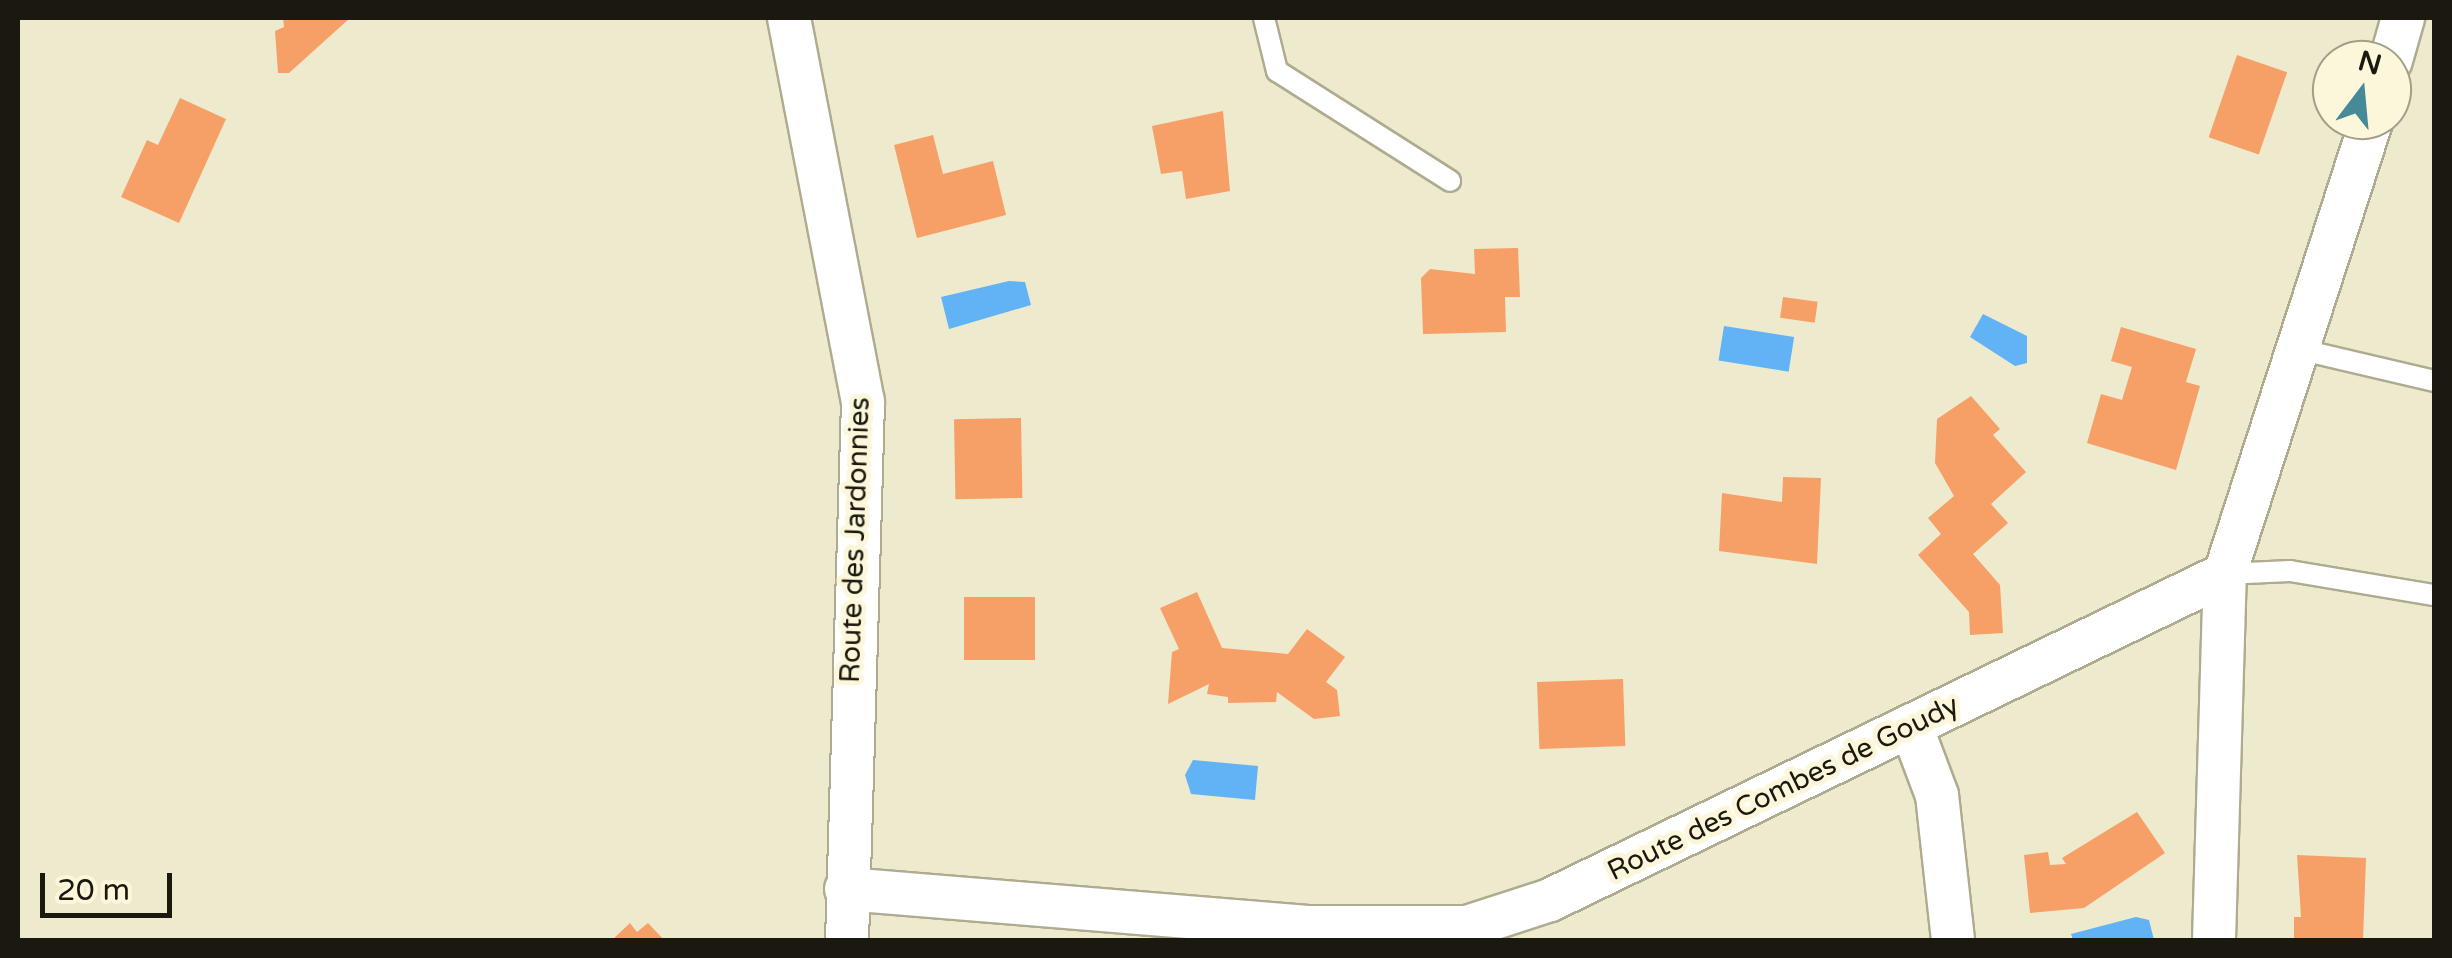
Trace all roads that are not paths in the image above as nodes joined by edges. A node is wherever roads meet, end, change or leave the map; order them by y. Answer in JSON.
{"nodes":[{"id":1,"x":789,"y":18,"type":"edge"},
{"id":2,"x":1264,"y":18,"type":"edge"},
{"id":3,"x":2366,"y":140,"type":"edge"},
{"id":4,"x":1450,"y":181,"type":"dead end"},
{"id":5,"x":2298,"y":349,"type":"junction"},
{"id":6,"x":2434,"y":382,"type":"edge"},
{"id":7,"x":2225,"y":574,"type":"junction"},
{"id":8,"x":2434,"y":596,"type":"edge"},
{"id":9,"x":1911,"y":726,"type":"junction"},
{"id":10,"x":846,"y":889,"type":"junction"},
{"id":11,"x":847,"y":940,"type":"edge"},
{"id":12,"x":1953,"y":940,"type":"edge"},
{"id":13,"x":2214,"y":940,"type":"edge"}],
"edges":[{"from":1,"to":10,"type":"street","name":"Route des Jardonnies"},
{"from":2,"to":4,"type":"lane"},
{"from":3,"to":5,"type":"street"},
{"from":5,"to":6,"type":"lane"},
{"from":5,"to":7,"type":"street"},
{"from":7,"to":8,"type":"lane"},
{"from":7,"to":9,"type":"street","name":"Route des Combes de Goudy"},
{"from":7,"to":13,"type":"street"},
{"from":9,"to":10,"type":"street","name":"Route des Combes de Goudy"},
{"from":9,"to":12,"type":"street"},
{"from":10,"to":11,"type":"street","name":"Route des Jardonnies"}]}
